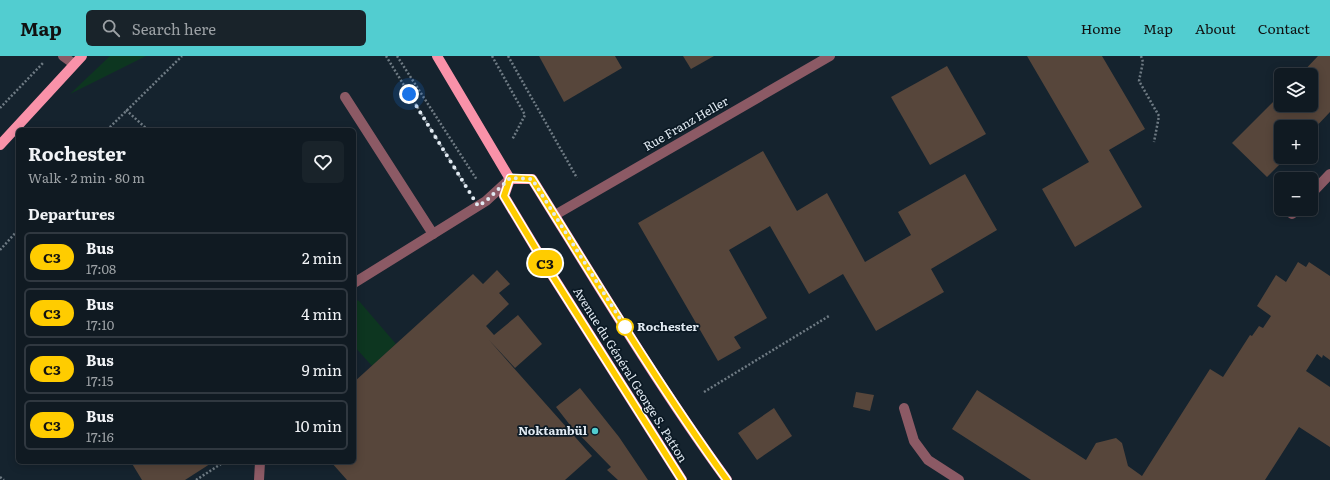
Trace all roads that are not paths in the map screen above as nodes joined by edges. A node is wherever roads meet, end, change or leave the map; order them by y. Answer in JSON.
{"nodes":[{"id":1,"x":63,"y":56,"type":"edge"},
{"id":2,"x":82,"y":56,"type":"edge"},
{"id":3,"x":437,"y":56,"type":"edge"},
{"id":4,"x":830,"y":56,"type":"edge"},
{"id":5,"x":74,"y":64,"type":"junction"},
{"id":6,"x":345,"y":97,"type":"dead end"},
{"id":7,"x":0,"y":145,"type":"edge"},
{"id":8,"x":1330,"y":174,"type":"edge"},
{"id":9,"x":510,"y":178,"type":"junction"},
{"id":10,"x":1318,"y":187,"type":"edge"},
{"id":11,"x":555,"y":215,"type":"junction"},
{"id":12,"x":433,"y":234,"type":"junction"},
{"id":13,"x":356,"y":282,"type":"edge"},
{"id":14,"x":904,"y":408,"type":"dead end"},
{"id":15,"x":260,"y":464,"type":"edge"},
{"id":16,"x":260,"y":480,"type":"edge"},
{"id":17,"x":682,"y":480,"type":"edge"},
{"id":18,"x":727,"y":480,"type":"edge"},
{"id":19,"x":959,"y":480,"type":"edge"}],
"edges":[{"from":1,"to":5,"type":"street"},
{"from":2,"to":5,"type":"main road"},
{"from":3,"to":9,"type":"main road"},
{"from":4,"to":11,"type":"street","name":"Rue Franz Heller"},
{"from":5,"to":7,"type":"main road"},
{"from":6,"to":12,"type":"street"},
{"from":8,"to":10,"type":"street"},
{"from":9,"to":11,"type":"main road","name":"Avenue du Général George S. Patton"},
{"from":9,"to":12,"type":"street"},
{"from":9,"to":17,"type":"main road","name":"Avenue du Général George S. Patton"},
{"from":11,"to":18,"type":"main road","name":"Avenue du Général George S. Patton"},
{"from":12,"to":13,"type":"street"},
{"from":14,"to":19,"type":"street"},
{"from":15,"to":16,"type":"street"}]}
